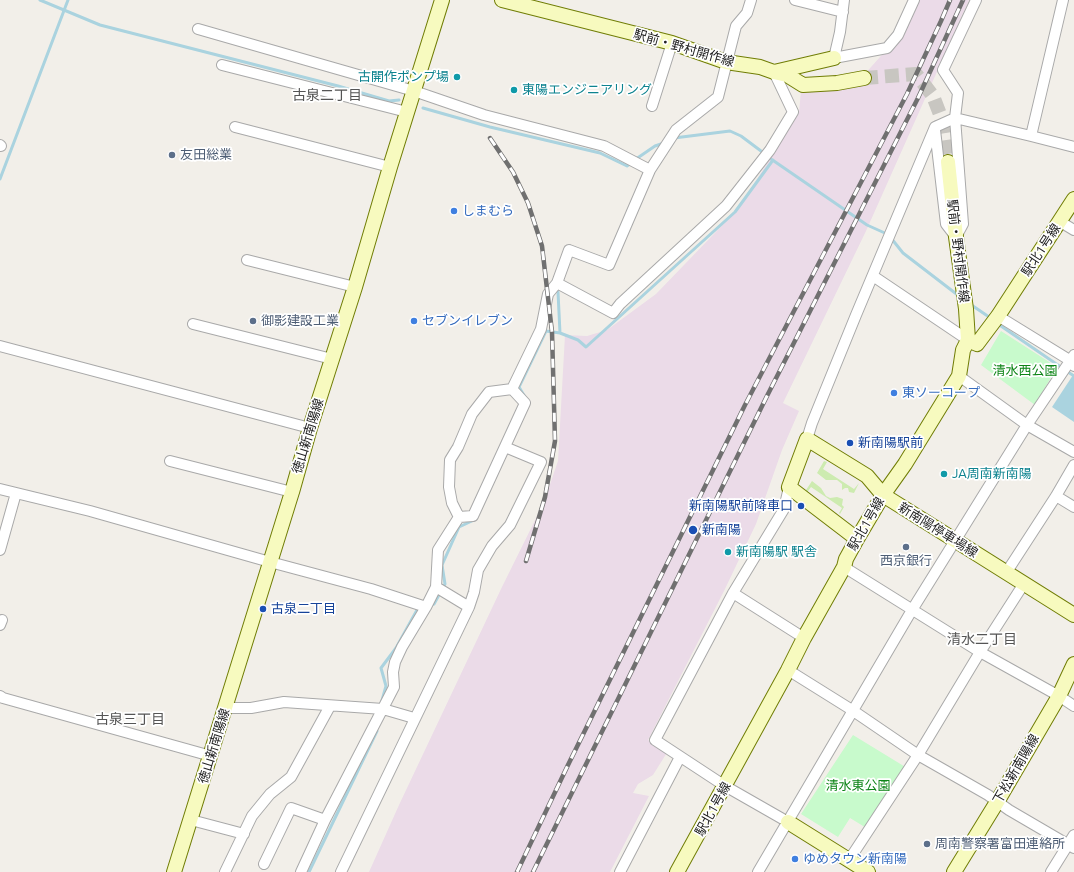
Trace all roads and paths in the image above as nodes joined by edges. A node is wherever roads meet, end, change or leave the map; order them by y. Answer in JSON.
{"nodes":[{"id":1,"x":442,"y":0,"type":"edge"},
{"id":2,"x":502,"y":0,"type":"edge"},
{"id":3,"x":751,"y":0,"type":"edge"},
{"id":4,"x":795,"y":0,"type":"edge"},
{"id":5,"x":844,"y":0,"type":"edge"},
{"id":6,"x":914,"y":0,"type":"edge"},
{"id":7,"x":976,"y":0,"type":"edge"},
{"id":8,"x":1063,"y":0,"type":"edge"},
{"id":9,"x":843,"y":12,"type":"junction"},
{"id":10,"x":198,"y":29,"type":"dead end"},
{"id":11,"x":672,"y":43,"type":"junction"},
{"id":12,"x":834,"y":58,"type":"junction"},
{"id":13,"x":726,"y":62,"type":"junction"},
{"id":14,"x":222,"y":65,"type":"dead end"},
{"id":15,"x":774,"y":72,"type":"junction"},
{"id":16,"x":864,"y":78,"type":"tunnel mouth"},
{"id":17,"x":414,"y":91,"type":"junction"},
{"id":18,"x":652,"y":106,"type":"dead end"},
{"id":19,"x":407,"y":112,"type":"junction"},
{"id":20,"x":955,"y":118,"type":"junction"},
{"id":21,"x":235,"y":127,"type":"dead end"},
{"id":22,"x":935,"y":127,"type":"junction"},
{"id":23,"x":1031,"y":136,"type":"junction"},
{"id":24,"x":1074,"y":148,"type":"edge"},
{"id":25,"x":948,"y":162,"type":"tunnel mouth"},
{"id":26,"x":390,"y":167,"type":"junction"},
{"id":27,"x":650,"y":170,"type":"junction"},
{"id":28,"x":1074,"y":199,"type":"edge"},
{"id":29,"x":1059,"y":221,"type":"junction"},
{"id":30,"x":1074,"y":230,"type":"edge"},
{"id":31,"x":956,"y":237,"type":"junction"},
{"id":32,"x":247,"y":260,"type":"dead end"},
{"id":33,"x":873,"y":276,"type":"junction"},
{"id":34,"x":556,"y":283,"type":"junction"},
{"id":35,"x":355,"y":287,"type":"junction"},
{"id":36,"x":998,"y":316,"type":"junction"},
{"id":37,"x":193,"y":324,"type":"dead end"},
{"id":38,"x":968,"y":340,"type":"junction"},
{"id":39,"x":0,"y":346,"type":"edge"},
{"id":40,"x":332,"y":359,"type":"junction"},
{"id":41,"x":1073,"y":361,"type":"edge"},
{"id":42,"x":959,"y":376,"type":"junction"},
{"id":43,"x":512,"y":389,"type":"junction"},
{"id":44,"x":1027,"y":425,"type":"junction"},
{"id":45,"x":310,"y":428,"type":"junction"},
{"id":46,"x":807,"y":439,"type":"junction"},
{"id":47,"x":505,"y":447,"type":"junction"},
{"id":48,"x":1074,"y":452,"type":"edge"},
{"id":49,"x":170,"y":461,"type":"dead end"},
{"id":50,"x":1074,"y":465,"type":"edge"},
{"id":51,"x":789,"y":487,"type":"junction"},
{"id":52,"x":0,"y":489,"type":"edge"},
{"id":53,"x":292,"y":492,"type":"junction"},
{"id":54,"x":16,"y":493,"type":"junction"},
{"id":55,"x":883,"y":494,"type":"junction"},
{"id":56,"x":1056,"y":496,"type":"junction"},
{"id":57,"x":1074,"y":507,"type":"edge"},
{"id":58,"x":460,"y":517,"type":"junction"},
{"id":59,"x":857,"y":539,"type":"junction"},
{"id":60,"x":955,"y":540,"type":"junction"},
{"id":61,"x":0,"y":550,"type":"edge"},
{"id":62,"x":270,"y":562,"type":"junction"},
{"id":63,"x":844,"y":566,"type":"junction"},
{"id":64,"x":1006,"y":573,"type":"junction"},
{"id":65,"x":1024,"y":585,"type":"junction"},
{"id":66,"x":436,"y":586,"type":"junction"},
{"id":67,"x":734,"y":593,"type":"junction"},
{"id":68,"x":426,"y":607,"type":"junction"},
{"id":69,"x":469,"y":607,"type":"junction"},
{"id":70,"x":912,"y":610,"type":"junction"},
{"id":71,"x":1074,"y":616,"type":"edge"},
{"id":72,"x":804,"y":638,"type":"junction"},
{"id":73,"x":980,"y":652,"type":"junction"},
{"id":74,"x":1074,"y":664,"type":"edge"},
{"id":75,"x":788,"y":670,"type":"junction"},
{"id":76,"x":0,"y":696,"type":"edge"},
{"id":77,"x":1059,"y":696,"type":"junction"},
{"id":78,"x":330,"y":706,"type":"junction"},
{"id":79,"x":1074,"y":706,"type":"edge"},
{"id":80,"x":226,"y":708,"type":"junction"},
{"id":81,"x":383,"y":709,"type":"junction"},
{"id":82,"x":852,"y":710,"type":"junction"},
{"id":83,"x":414,"y":718,"type":"junction"},
{"id":84,"x":918,"y":755,"type":"junction"},
{"id":85,"x":211,"y":756,"type":"junction"},
{"id":86,"x":680,"y":757,"type":"junction"},
{"id":87,"x":725,"y":786,"type":"junction"},
{"id":88,"x":997,"y":802,"type":"junction"},
{"id":89,"x":191,"y":820,"type":"junction"},
{"id":90,"x":325,"y":820,"type":"junction"},
{"id":91,"x":788,"y":822,"type":"junction"},
{"id":92,"x":244,"y":834,"type":"junction"},
{"id":93,"x":1074,"y":835,"type":"edge"},
{"id":94,"x":1071,"y":846,"type":"edge"},
{"id":95,"x":849,"y":860,"type":"junction"},
{"id":96,"x":264,"y":864,"type":"dead end"},
{"id":97,"x":174,"y":872,"type":"edge"},
{"id":98,"x":226,"y":872,"type":"edge"},
{"id":99,"x":301,"y":872,"type":"edge"},
{"id":100,"x":341,"y":872,"type":"edge"},
{"id":101,"x":620,"y":872,"type":"edge"},
{"id":102,"x":677,"y":872,"type":"edge"},
{"id":103,"x":758,"y":872,"type":"edge"},
{"id":104,"x":868,"y":872,"type":"edge"},
{"id":105,"x":954,"y":872,"type":"edge"},
{"id":106,"x":1051,"y":872,"type":"edge"}],
"edges":[{"from":1,"to":17,"type":"street","name":"徳山新南陽線"},
{"from":2,"to":11,"type":"street","name":"駅前・野村開作線"},
{"from":3,"to":13,"type":"street"},
{"from":4,"to":9,"type":"street"},
{"from":5,"to":9,"type":"street"},
{"from":6,"to":12,"type":"street"},
{"from":7,"to":20,"type":"street"},
{"from":8,"to":23,"type":"street"},
{"from":9,"to":12,"type":"street"},
{"from":10,"to":17,"type":"street"},
{"from":11,"to":13,"type":"street","name":"駅前・野村開作線"},
{"from":11,"to":18,"type":"street"},
{"from":12,"to":15,"type":"street"},
{"from":13,"to":15,"type":"street","name":"駅前・野村開作線"},
{"from":13,"to":27,"type":"street"},
{"from":14,"to":19,"type":"street"},
{"from":15,"to":16,"type":"street","name":"駅前・野村開作線"},
{"from":15,"to":34,"type":"street"},
{"from":17,"to":19,"type":"street","name":"徳山新南陽線"},
{"from":17,"to":27,"type":"street"},
{"from":19,"to":26,"type":"street","name":"徳山新南陽線"},
{"from":20,"to":22,"type":"street"},
{"from":20,"to":23,"type":"street"},
{"from":20,"to":31,"type":"street"},
{"from":21,"to":26,"type":"street"},
{"from":22,"to":31,"type":"street"},
{"from":22,"to":33,"type":"street"},
{"from":23,"to":24,"type":"street"},
{"from":25,"to":31,"type":"street","name":"駅前・野村開作線"},
{"from":26,"to":35,"type":"street","name":"徳山新南陽線"},
{"from":27,"to":34,"type":"street"},
{"from":28,"to":29,"type":"street","name":"駅北1号線"},
{"from":29,"to":30,"type":"street"},
{"from":29,"to":36,"type":"street","name":"駅北1号線"},
{"from":31,"to":38,"type":"street","name":"駅前・野村開作線"},
{"from":32,"to":35,"type":"street"},
{"from":33,"to":38,"type":"street"},
{"from":33,"to":46,"type":"street"},
{"from":34,"to":43,"type":"street"},
{"from":35,"to":40,"type":"street","name":"徳山新南陽線"},
{"from":36,"to":38,"type":"street","name":"駅北1号線"},
{"from":36,"to":41,"type":"street"},
{"from":37,"to":40,"type":"street"},
{"from":38,"to":42,"type":"street","name":"駅北1号線"},
{"from":39,"to":45,"type":"street"},
{"from":40,"to":45,"type":"street","name":"徳山新南陽線"},
{"from":41,"to":44,"type":"street"},
{"from":42,"to":44,"type":"street"},
{"from":42,"to":55,"type":"street","name":"駅北1号線"},
{"from":43,"to":47,"type":"street"},
{"from":43,"to":58,"type":"street"},
{"from":44,"to":48,"type":"street"},
{"from":44,"to":60,"type":"street"},
{"from":45,"to":53,"type":"street","name":"徳山新南陽線"},
{"from":46,"to":51,"type":"street"},
{"from":46,"to":55,"type":"street","name":"新南陽停車場線"},
{"from":47,"to":58,"type":"street"},
{"from":47,"to":69,"type":"street"},
{"from":49,"to":53,"type":"street"},
{"from":50,"to":56,"type":"street"},
{"from":51,"to":59,"type":"street"},
{"from":51,"to":67,"type":"street"},
{"from":52,"to":54,"type":"street"},
{"from":53,"to":62,"type":"street","name":"徳山新南陽線"},
{"from":54,"to":61,"type":"street"},
{"from":54,"to":62,"type":"street"},
{"from":55,"to":59,"type":"street","name":"駅北1号線"},
{"from":55,"to":60,"type":"street","name":"新南陽停車場線"},
{"from":56,"to":57,"type":"street"},
{"from":56,"to":64,"type":"street"},
{"from":58,"to":66,"type":"street"},
{"from":59,"to":63,"type":"street","name":"駅北1号線"},
{"from":60,"to":64,"type":"street","name":"新南陽停車場線"},
{"from":60,"to":70,"type":"street"},
{"from":62,"to":68,"type":"street"},
{"from":62,"to":80,"type":"street","name":"徳山新南陽線"},
{"from":63,"to":70,"type":"street"},
{"from":63,"to":72,"type":"street","name":"駅北1号線"},
{"from":64,"to":65,"type":"street","name":"新南陽停車場線"},
{"from":65,"to":71,"type":"street","name":"新南陽停車場線"},
{"from":65,"to":73,"type":"street"},
{"from":66,"to":68,"type":"street"},
{"from":66,"to":69,"type":"street"},
{"from":67,"to":72,"type":"street"},
{"from":67,"to":86,"type":"street"},
{"from":68,"to":81,"type":"street"},
{"from":69,"to":83,"type":"street"},
{"from":70,"to":73,"type":"street"},
{"from":70,"to":82,"type":"street"},
{"from":72,"to":75,"type":"street","name":"駅北1号線"},
{"from":73,"to":77,"type":"street"},
{"from":73,"to":84,"type":"street"},
{"from":74,"to":77,"type":"street","name":"下松新南陽線"},
{"from":75,"to":82,"type":"street"},
{"from":75,"to":87,"type":"street","name":"駅北1号線"},
{"from":76,"to":85,"type":"street"},
{"from":77,"to":79,"type":"street"},
{"from":77,"to":88,"type":"street","name":"下松新南陽線"},
{"from":78,"to":80,"type":"street"},
{"from":78,"to":81,"type":"street"},
{"from":78,"to":92,"type":"street"},
{"from":80,"to":85,"type":"street","name":"徳山新南陽線"},
{"from":81,"to":83,"type":"street"},
{"from":81,"to":90,"type":"street"},
{"from":82,"to":84,"type":"street"},
{"from":82,"to":91,"type":"street"},
{"from":83,"to":100,"type":"street"},
{"from":84,"to":88,"type":"street"},
{"from":84,"to":95,"type":"street"},
{"from":85,"to":89,"type":"street","name":"徳山新南陽線"},
{"from":86,"to":87,"type":"street"},
{"from":86,"to":101,"type":"street"},
{"from":87,"to":91,"type":"street"},
{"from":87,"to":102,"type":"street","name":"駅北1号線"},
{"from":88,"to":94,"type":"street"},
{"from":88,"to":105,"type":"street","name":"下松新南陽線"},
{"from":89,"to":92,"type":"street"},
{"from":89,"to":97,"type":"street","name":"徳山新南陽線"},
{"from":90,"to":96,"type":"street"},
{"from":90,"to":99,"type":"street"},
{"from":91,"to":95,"type":"street"},
{"from":91,"to":103,"type":"street"},
{"from":92,"to":98,"type":"street"},
{"from":93,"to":94,"type":"street"},
{"from":94,"to":106,"type":"street"},
{"from":95,"to":104,"type":"street"}]}
